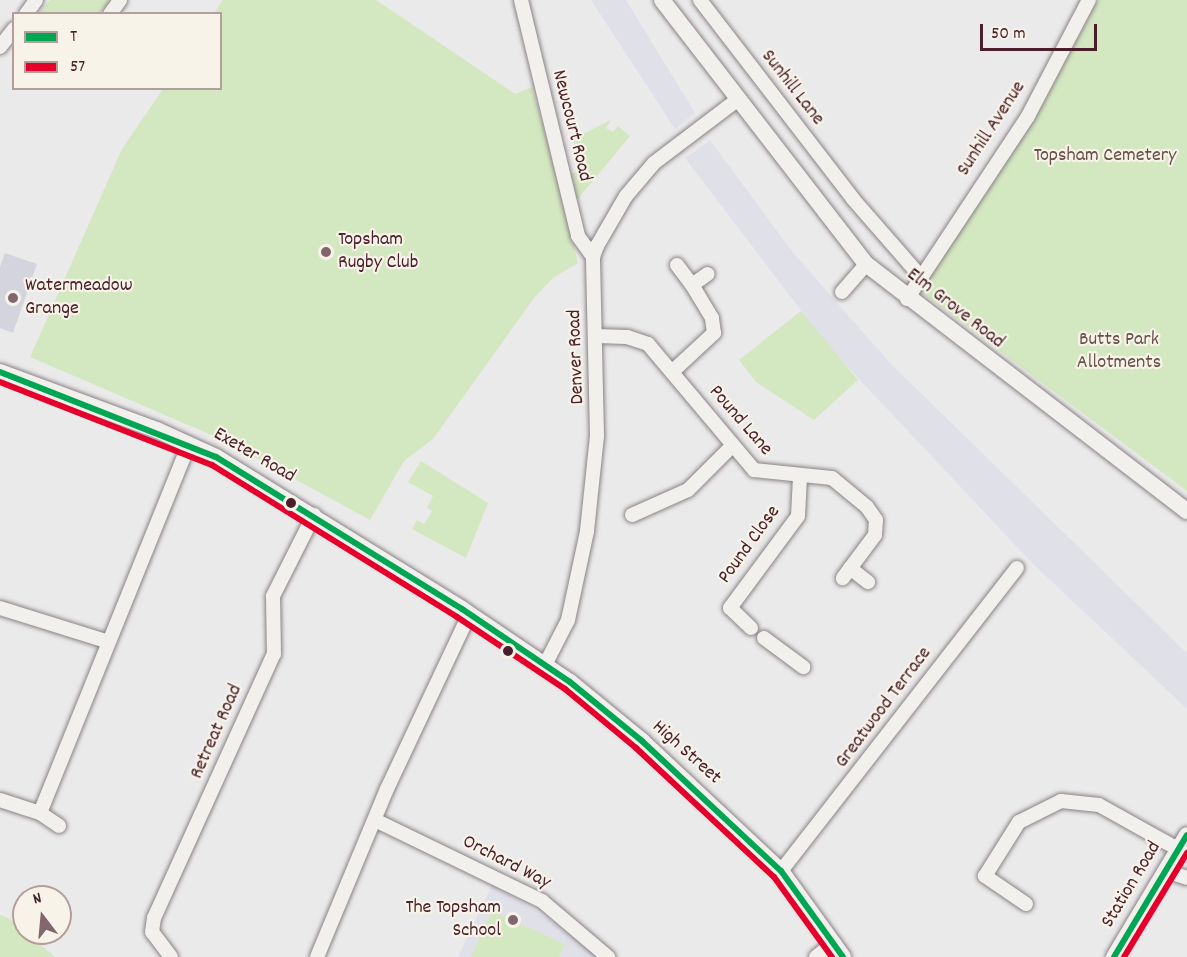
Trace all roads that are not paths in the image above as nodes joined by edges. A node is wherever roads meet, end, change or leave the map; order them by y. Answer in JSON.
{"nodes":[{"id":1,"x":521,"y":0,"type":"edge"},
{"id":2,"x":662,"y":0,"type":"edge"},
{"id":3,"x":700,"y":0,"type":"edge"},
{"id":4,"x":1089,"y":0,"type":"edge"},
{"id":5,"x":737,"y":100,"type":"junction"},
{"id":6,"x":593,"y":257,"type":"junction"},
{"id":7,"x":866,"y":264,"type":"junction"},
{"id":8,"x":677,"y":266,"type":"dead end"},
{"id":9,"x":708,"y":274,"type":"dead end"},
{"id":10,"x":921,"y":277,"type":"junction"},
{"id":11,"x":692,"y":285,"type":"junction"},
{"id":12,"x":842,"y":292,"type":"dead end"},
{"id":13,"x":907,"y":299,"type":"junction"},
{"id":14,"x":596,"y":336,"type":"junction"},
{"id":15,"x":673,"y":371,"type":"junction"},
{"id":16,"x":0,"y":372,"type":"edge"},
{"id":17,"x":189,"y":444,"type":"junction"},
{"id":18,"x":731,"y":447,"type":"junction"},
{"id":19,"x":800,"y":476,"type":"junction"},
{"id":20,"x":1187,"y":511,"type":"edge"},
{"id":21,"x":314,"y":515,"type":"junction"},
{"id":22,"x":632,"y":515,"type":"dead end"},
{"id":23,"x":1017,"y":568,"type":"dead end"},
{"id":24,"x":868,"y":582,"type":"dead end"},
{"id":25,"x":0,"y":608,"type":"edge"},
{"id":26,"x":469,"y":615,"type":"junction"},
{"id":27,"x":751,"y":627,"type":"dead end"},
{"id":28,"x":764,"y":638,"type":"dead end"},
{"id":29,"x":106,"y":641,"type":"junction"},
{"id":30,"x":545,"y":665,"type":"junction"},
{"id":31,"x":803,"y":667,"type":"dead end"},
{"id":32,"x":0,"y":800,"type":"edge"},
{"id":33,"x":40,"y":813,"type":"junction"},
{"id":34,"x":375,"y":820,"type":"junction"},
{"id":35,"x":59,"y":826,"type":"dead end"},
{"id":36,"x":1182,"y":842,"type":"edge"},
{"id":37,"x":781,"y":871,"type":"junction"},
{"id":38,"x":1166,"y":871,"type":"junction"},
{"id":39,"x":1187,"y":878,"type":"edge"},
{"id":40,"x":1026,"y":904,"type":"dead end"},
{"id":41,"x":838,"y":950,"type":"edge"},
{"id":42,"x":171,"y":957,"type":"edge"},
{"id":43,"x":317,"y":957,"type":"edge"},
{"id":44,"x":608,"y":957,"type":"edge"},
{"id":45,"x":816,"y":957,"type":"edge"},
{"id":46,"x":1114,"y":957,"type":"edge"}],
"edges":[{"from":1,"to":6,"type":"street","name":"Newcourt Road"},
{"from":2,"to":5,"type":"street","name":"Elm Grove Road"},
{"from":3,"to":10,"type":"street","name":"Sunhill Lane"},
{"from":4,"to":10,"type":"street","name":"Sunhill Avenue"},
{"from":5,"to":6,"type":"street"},
{"from":5,"to":7,"type":"street","name":"Elm Grove Road"},
{"from":6,"to":14,"type":"street","name":"Denver Road"},
{"from":7,"to":12,"type":"street"},
{"from":7,"to":13,"type":"street","name":"Elm Grove Road"},
{"from":8,"to":11,"type":"street"},
{"from":9,"to":11,"type":"street"},
{"from":10,"to":13,"type":"street","name":"Sunhill Avenue"},
{"from":11,"to":15,"type":"street"},
{"from":13,"to":20,"type":"street","name":"Elm Grove Road"},
{"from":14,"to":15,"type":"street","name":"Pound Lane"},
{"from":14,"to":30,"type":"street","name":"Denver Road"},
{"from":15,"to":18,"type":"street","name":"Pound Lane"},
{"from":16,"to":17,"type":"street","name":"Exeter Road"},
{"from":17,"to":21,"type":"street","name":"Exeter Road"},
{"from":17,"to":29,"type":"street"},
{"from":18,"to":19,"type":"street","name":"Pound Lane"},
{"from":18,"to":22,"type":"street"},
{"from":19,"to":24,"type":"street","name":"Pound Lane"},
{"from":19,"to":27,"type":"street","name":"Pound Close"},
{"from":21,"to":26,"type":"street","name":"Exeter Road"},
{"from":21,"to":42,"type":"street","name":"Retreat Road"},
{"from":23,"to":37,"type":"street","name":"Greatwood Terrace"},
{"from":25,"to":29,"type":"street"},
{"from":26,"to":30,"type":"street","name":"High Street"},
{"from":26,"to":34,"type":"street"},
{"from":28,"to":31,"type":"street"},
{"from":29,"to":33,"type":"street"},
{"from":30,"to":37,"type":"street","name":"High Street"},
{"from":32,"to":33,"type":"street"},
{"from":33,"to":35,"type":"street"},
{"from":34,"to":43,"type":"street"},
{"from":34,"to":44,"type":"street","name":"Orchard Way"},
{"from":36,"to":38,"type":"street","name":"Station Road"},
{"from":36,"to":40,"type":"street"},
{"from":37,"to":41,"type":"street","name":"High Street"},
{"from":38,"to":39,"type":"street"},
{"from":38,"to":46,"type":"street","name":"Station Road"},
{"from":41,"to":45,"type":"street"}]}
